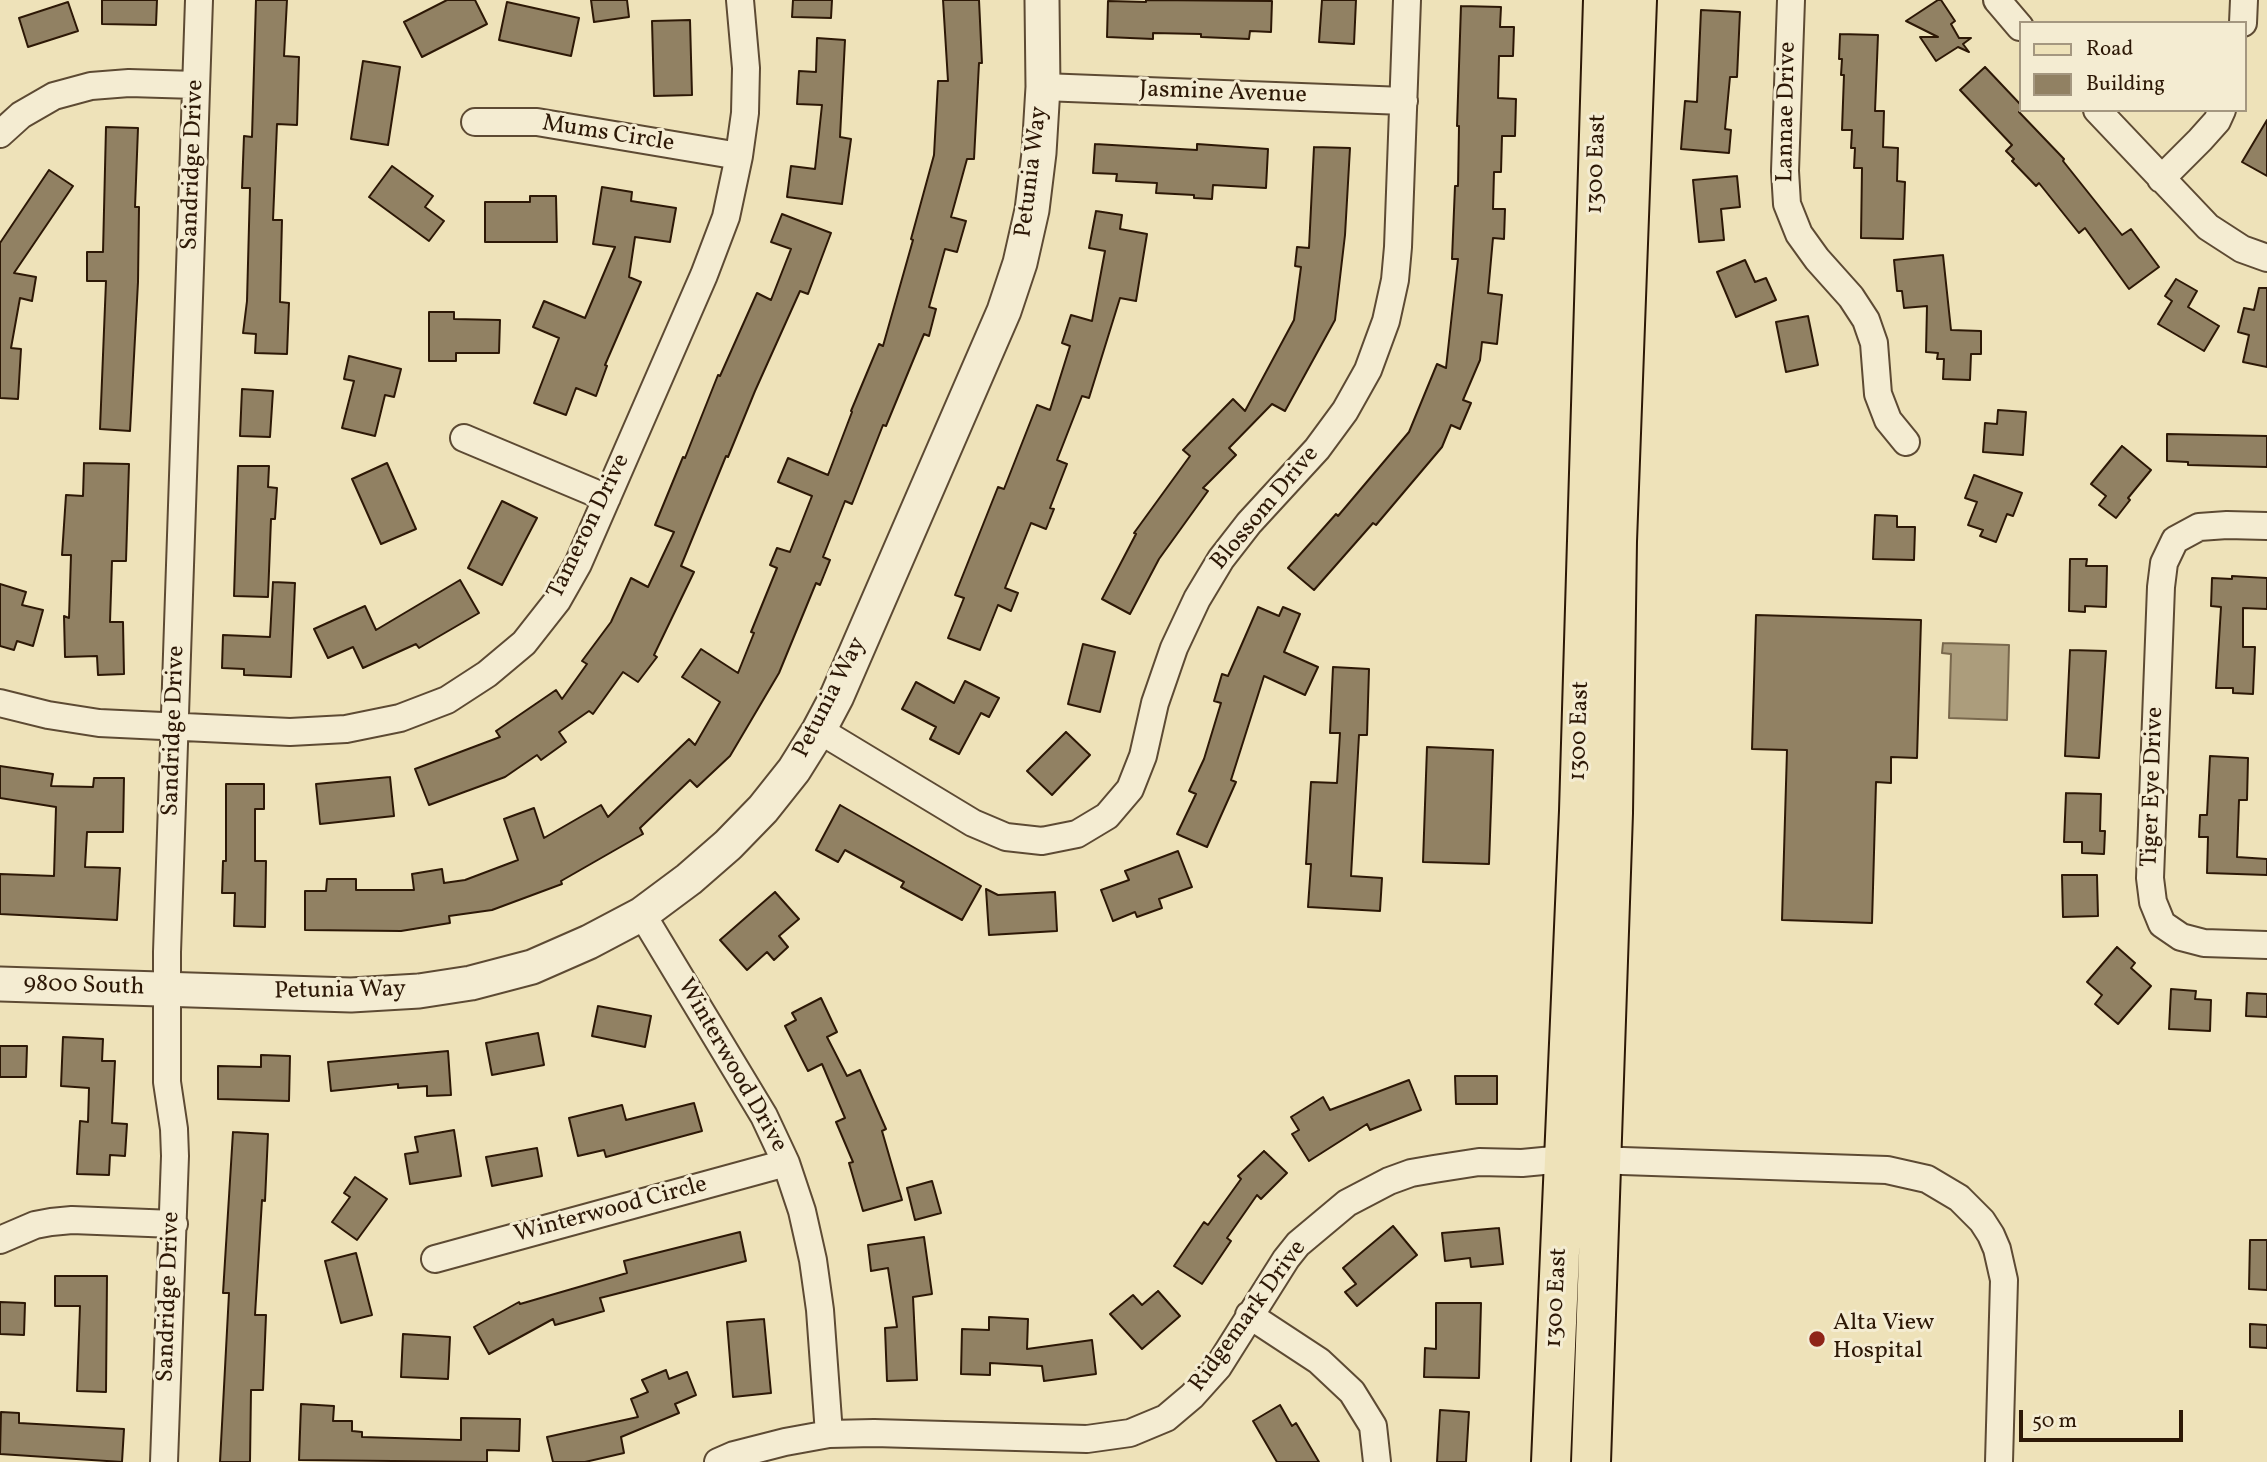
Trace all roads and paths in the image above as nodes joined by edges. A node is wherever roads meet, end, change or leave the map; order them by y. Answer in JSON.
{"nodes":[{"id":1,"x":199,"y":0,"type":"edge"},
{"id":2,"x":740,"y":0,"type":"edge"},
{"id":3,"x":1042,"y":0,"type":"edge"},
{"id":4,"x":1407,"y":0,"type":"edge"},
{"id":5,"x":1603,"y":0,"type":"edge"},
{"id":6,"x":1637,"y":0,"type":"edge"},
{"id":7,"x":1791,"y":0,"type":"edge"},
{"id":8,"x":1997,"y":0,"type":"edge"},
{"id":9,"x":2244,"y":0,"type":"edge"},
{"id":10,"x":2243,"y":21,"type":"edge"},
{"id":11,"x":2018,"y":25,"type":"edge"},
{"id":12,"x":196,"y":85,"type":"junction"},
{"id":13,"x":1043,"y":88,"type":"junction"},
{"id":14,"x":1404,"y":101,"type":"junction"},
{"id":15,"x":2099,"y":112,"type":"edge"},
{"id":16,"x":2221,"y":112,"type":"edge"},
{"id":17,"x":475,"y":122,"type":"dead end"},
{"id":18,"x":0,"y":134,"type":"edge"},
{"id":19,"x":739,"y":156,"type":"junction"},
{"id":20,"x":2161,"y":179,"type":"junction"},
{"id":21,"x":2267,"y":258,"type":"edge"},
{"id":22,"x":464,"y":438,"type":"dead end"},
{"id":23,"x":1906,"y":442,"type":"dead end"},
{"id":24,"x":607,"y":498,"type":"junction"},
{"id":25,"x":2267,"y":526,"type":"edge"},
{"id":26,"x":0,"y":703,"type":"edge"},
{"id":27,"x":175,"y":727,"type":"junction"},
{"id":28,"x":819,"y":730,"type":"junction"},
{"id":29,"x":642,"y":914,"type":"junction"},
{"id":30,"x":2267,"y":945,"type":"edge"},
{"id":31,"x":0,"y":984,"type":"edge"},
{"id":32,"x":167,"y":990,"type":"junction"},
{"id":33,"x":1564,"y":1159,"type":"junction"},
{"id":34,"x":1602,"y":1161,"type":"junction"},
{"id":35,"x":786,"y":1163,"type":"junction"},
{"id":36,"x":174,"y":1224,"type":"junction"},
{"id":37,"x":0,"y":1240,"type":"edge"},
{"id":38,"x":435,"y":1259,"type":"dead end"},
{"id":39,"x":1249,"y":1315,"type":"junction"},
{"id":40,"x":829,"y":1434,"type":"junction"},
{"id":41,"x":164,"y":1462,"type":"edge"},
{"id":42,"x":718,"y":1462,"type":"edge"},
{"id":43,"x":1377,"y":1462,"type":"edge"},
{"id":44,"x":1551,"y":1462,"type":"edge"},
{"id":45,"x":1591,"y":1462,"type":"edge"},
{"id":46,"x":1999,"y":1462,"type":"edge"}],
"edges":[{"from":1,"to":12,"type":"street","name":"Sandridge Drive"},
{"from":2,"to":19,"type":"street","name":"Tameron Drive"},
{"from":3,"to":13,"type":"street","name":"Petunia Way"},
{"from":4,"to":14,"type":"street","name":"Blossom Drive"},
{"from":5,"to":33,"type":"main road","name":"1300 East"},
{"from":6,"to":34,"type":"main road","name":"1300 East"},
{"from":7,"to":23,"type":"street","name":"Lannae Drive"},
{"from":8,"to":11,"type":"street"},
{"from":9,"to":10,"type":"street"},
{"from":12,"to":18,"type":"street"},
{"from":12,"to":27,"type":"street","name":"Sandridge Drive"},
{"from":13,"to":14,"type":"street","name":"Jasmine Avenue"},
{"from":13,"to":28,"type":"street","name":"Petunia Way"},
{"from":14,"to":28,"type":"street","name":"Blossom Drive"},
{"from":15,"to":20,"type":"street"},
{"from":16,"to":20,"type":"street"},
{"from":17,"to":19,"type":"street","name":"Mums Circle"},
{"from":19,"to":24,"type":"street","name":"Tameron Drive"},
{"from":20,"to":21,"type":"street"},
{"from":22,"to":24,"type":"street"},
{"from":24,"to":27,"type":"street","name":"Tameron Drive"},
{"from":25,"to":30,"type":"street","name":"Tiger Eye Drive"},
{"from":26,"to":27,"type":"street","name":"Tameron Drive"},
{"from":27,"to":32,"type":"street","name":"Sandridge Drive"},
{"from":28,"to":29,"type":"street","name":"Petunia Way"},
{"from":29,"to":32,"type":"street","name":"Petunia Way"},
{"from":29,"to":35,"type":"street","name":"Winterwood Drive"},
{"from":31,"to":32,"type":"street","name":"9800 South"},
{"from":32,"to":36,"type":"street","name":"Sandridge Drive"},
{"from":33,"to":34,"type":"street","name":"Ridgemark Drive"},
{"from":33,"to":39,"type":"street","name":"Ridgemark Drive"},
{"from":33,"to":44,"type":"main road","name":"1300 East"},
{"from":34,"to":45,"type":"main road","name":"1300 East"},
{"from":34,"to":46,"type":"street","name":"Ridgemark Drive"},
{"from":35,"to":38,"type":"street","name":"Winterwood Circle"},
{"from":35,"to":40,"type":"street","name":"Winterwood Drive"},
{"from":36,"to":37,"type":"street"},
{"from":36,"to":41,"type":"street","name":"Sandridge Drive"},
{"from":39,"to":40,"type":"street","name":"Ridgemark Drive"},
{"from":39,"to":43,"type":"street"},
{"from":40,"to":42,"type":"street","name":"Ridgemark Drive"}]}
